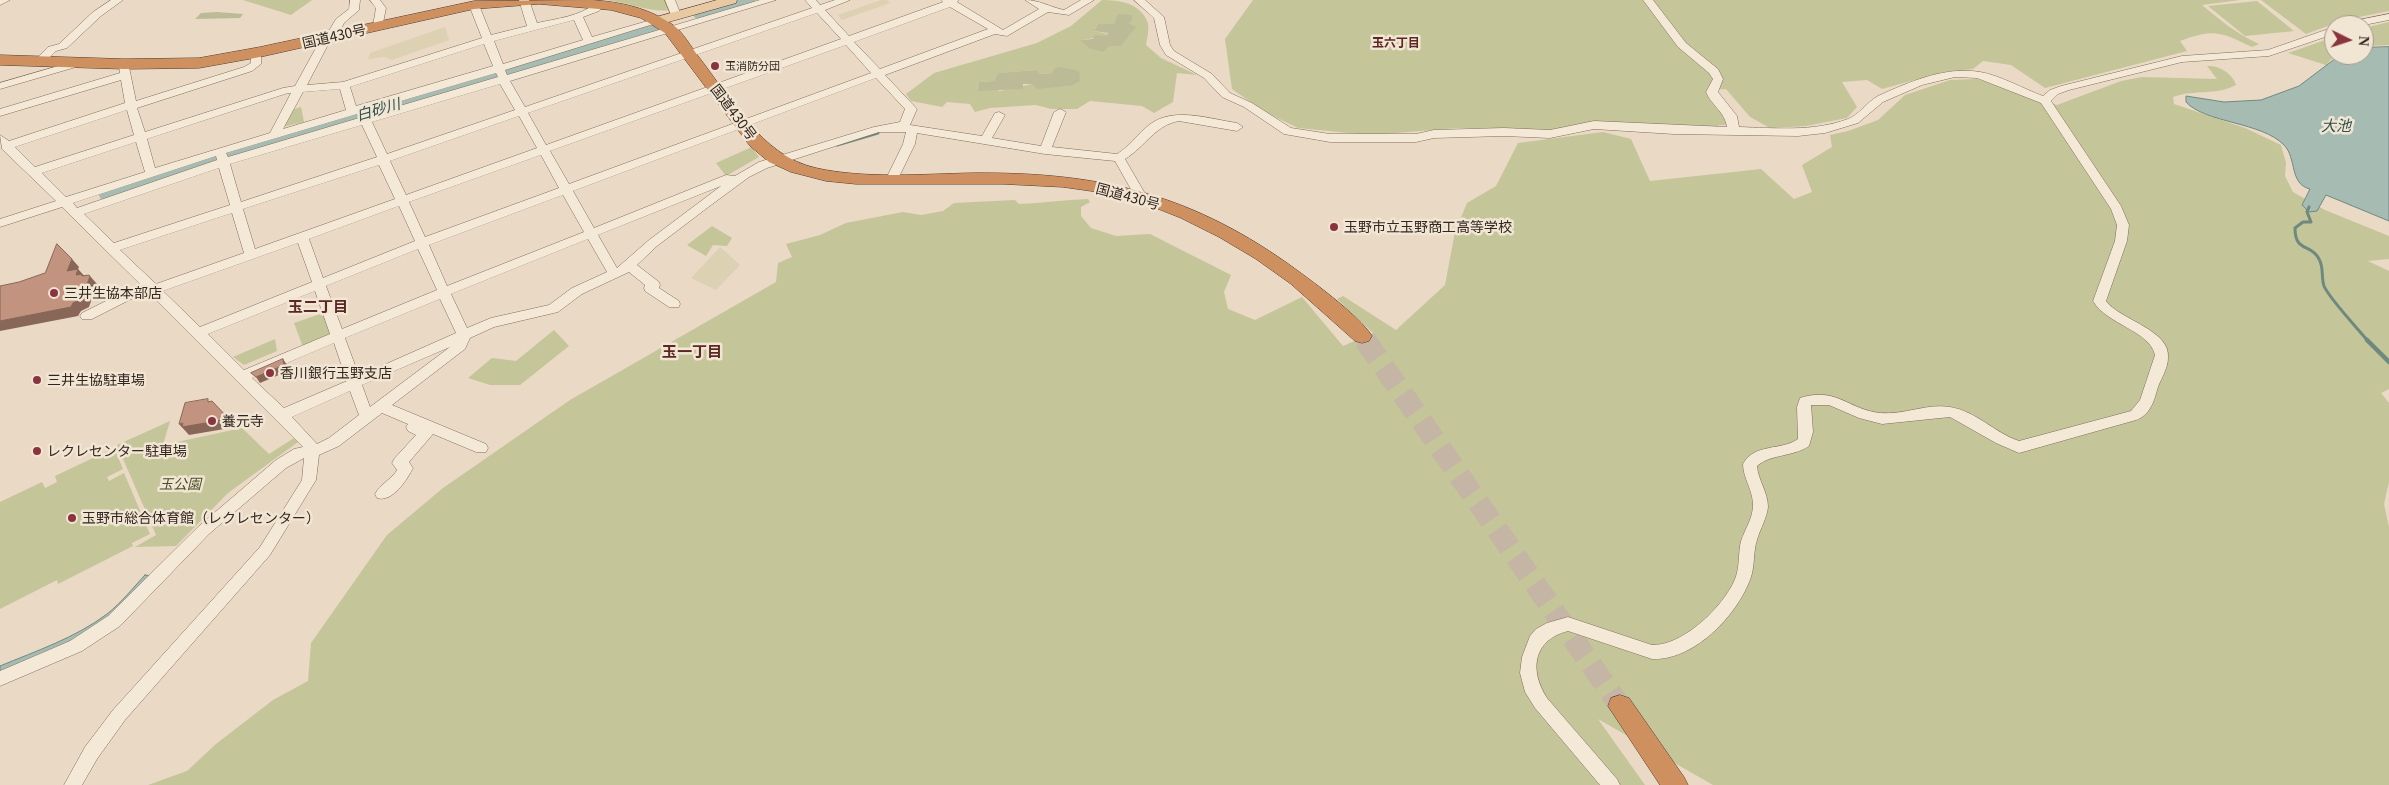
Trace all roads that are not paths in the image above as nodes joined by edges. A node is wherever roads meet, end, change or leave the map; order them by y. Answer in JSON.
{"nodes":[{"id":1,"x":5,"y":0,"type":"edge"},
{"id":2,"x":118,"y":0,"type":"edge"},
{"id":3,"x":354,"y":0,"type":"edge"},
{"id":4,"x":376,"y":0,"type":"edge"},
{"id":5,"x":524,"y":0,"type":"edge"},
{"id":6,"x":670,"y":0,"type":"edge"},
{"id":7,"x":731,"y":0,"type":"edge"},
{"id":8,"x":771,"y":0,"type":"edge"},
{"id":9,"x":810,"y":0,"type":"edge"},
{"id":10,"x":845,"y":0,"type":"edge"},
{"id":11,"x":1030,"y":0,"type":"edge"},
{"id":12,"x":1088,"y":0,"type":"edge"},
{"id":13,"x":1139,"y":0,"type":"edge"},
{"id":14,"x":1648,"y":0,"type":"edge"},
{"id":15,"x":950,"y":1,"type":"edge"},
{"id":16,"x":0,"y":2,"type":"edge"},
{"id":17,"x":474,"y":5,"type":"junction"},
{"id":18,"x":599,"y":5,"type":"junction"},
{"id":19,"x":818,"y":9,"type":"junction"},
{"id":20,"x":1047,"y":9,"type":"junction"},
{"id":21,"x":577,"y":16,"type":"junction"},
{"id":22,"x":2389,"y":17,"type":"edge"},
{"id":23,"x":2374,"y":20,"type":"edge"},
{"id":24,"x":668,"y":22,"type":"junction"},
{"id":25,"x":378,"y":26,"type":"junction"},
{"id":26,"x":533,"y":28,"type":"junction"},
{"id":27,"x":996,"y":30,"type":"junction"},
{"id":28,"x":2324,"y":33,"type":"edge"},
{"id":29,"x":329,"y":37,"type":"junction"},
{"id":30,"x":488,"y":39,"type":"junction"},
{"id":31,"x":847,"y":41,"type":"junction"},
{"id":32,"x":589,"y":42,"type":"junction"},
{"id":33,"x":256,"y":53,"type":"junction"},
{"id":34,"x":689,"y":53,"type":"junction"},
{"id":35,"x":0,"y":60,"type":"edge"},
{"id":36,"x":40,"y":61,"type":"junction"},
{"id":37,"x":79,"y":63,"type":"junction"},
{"id":38,"x":125,"y":70,"type":"junction"},
{"id":39,"x":501,"y":74,"type":"junction"},
{"id":40,"x":878,"y":74,"type":"junction"},
{"id":41,"x":228,"y":75,"type":"joint"},
{"id":42,"x":344,"y":85,"type":"junction"},
{"id":43,"x":0,"y":86,"type":"edge"},
{"id":44,"x":716,"y":88,"type":"junction"},
{"id":45,"x":297,"y":90,"type":"junction"},
{"id":46,"x":2045,"y":101,"type":"junction"},
{"id":47,"x":132,"y":106,"type":"junction"},
{"id":48,"x":521,"y":112,"type":"junction"},
{"id":49,"x":1060,"y":112,"type":"dead end"},
{"id":50,"x":0,"y":114,"type":"edge"},
{"id":51,"x":360,"y":114,"type":"junction"},
{"id":52,"x":999,"y":115,"type":"dead end"},
{"id":53,"x":742,"y":124,"type":"junction"},
{"id":54,"x":899,"y":127,"type":"junction"},
{"id":55,"x":1237,"y":127,"type":"dead end"},
{"id":56,"x":912,"y":131,"type":"junction"},
{"id":57,"x":1734,"y":132,"type":"junction"},
{"id":58,"x":274,"y":135,"type":"junction"},
{"id":59,"x":141,"y":137,"type":"junction"},
{"id":60,"x":986,"y":141,"type":"junction"},
{"id":61,"x":3,"y":142,"type":"edge"},
{"id":62,"x":543,"y":150,"type":"junction"},
{"id":63,"x":1045,"y":150,"type":"junction"},
{"id":64,"x":772,"y":156,"type":"junction"},
{"id":65,"x":222,"y":157,"type":"junction"},
{"id":66,"x":384,"y":158,"type":"junction"},
{"id":67,"x":1119,"y":158,"type":"junction"},
{"id":68,"x":32,"y":172,"type":"junction"},
{"id":69,"x":151,"y":173,"type":"junction"},
{"id":70,"x":892,"y":179,"type":"junction"},
{"id":71,"x":566,"y":191,"type":"junction"},
{"id":72,"x":1141,"y":197,"type":"junction"},
{"id":73,"x":403,"y":201,"type":"junction"},
{"id":74,"x":64,"y":202,"type":"junction"},
{"id":75,"x":236,"y":208,"type":"junction"},
{"id":76,"x":75,"y":212,"type":"junction"},
{"id":77,"x":0,"y":223,"type":"edge"},
{"id":78,"x":590,"y":234,"type":"junction"},
{"id":79,"x":302,"y":237,"type":"junction"},
{"id":80,"x":422,"y":243,"type":"junction"},
{"id":81,"x":112,"y":248,"type":"junction"},
{"id":82,"x":251,"y":255,"type":"junction"},
{"id":83,"x":629,"y":266,"type":"junction"},
{"id":84,"x":614,"y":274,"type":"junction"},
{"id":85,"x":317,"y":284,"type":"junction"},
{"id":86,"x":151,"y":288,"type":"junction"},
{"id":87,"x":444,"y":292,"type":"junction"},
{"id":88,"x":674,"y":304,"type":"dead end"},
{"id":89,"x":87,"y":316,"type":"dead end"},
{"id":90,"x":198,"y":333,"type":"junction"},
{"id":91,"x":464,"y":336,"type":"junction"},
{"id":92,"x":1362,"y":336,"type":"tunnel mouth"},
{"id":93,"x":337,"y":337,"type":"junction"},
{"id":94,"x":242,"y":376,"type":"junction"},
{"id":95,"x":355,"y":384,"type":"junction"},
{"id":96,"x":382,"y":407,"type":"junction"},
{"id":97,"x":282,"y":415,"type":"junction"},
{"id":98,"x":367,"y":418,"type":"junction"},
{"id":99,"x":417,"y":422,"type":"junction"},
{"id":100,"x":481,"y":448,"type":"dead end"},
{"id":101,"x":312,"y":450,"type":"junction"},
{"id":102,"x":382,"y":494,"type":"dead end"},
{"id":103,"x":0,"y":679,"type":"edge"},
{"id":104,"x":1620,"y":706,"type":"tunnel mouth"},
{"id":105,"x":72,"y":785,"type":"edge"},
{"id":106,"x":1611,"y":785,"type":"edge"},
{"id":107,"x":1675,"y":785,"type":"edge"}],
"edges":[{"from":1,"to":16,"type":"street"},
{"from":2,"to":36,"type":"street"},
{"from":3,"to":29,"type":"street"},
{"from":4,"to":25,"type":"street"},
{"from":5,"to":17,"type":"highway","name":"国道430号"},
{"from":5,"to":18,"type":"highway","name":"国道430号"},
{"from":5,"to":26,"type":"street"},
{"from":6,"to":24,"type":"street"},
{"from":7,"to":24,"type":"main road"},
{"from":8,"to":24,"type":"street"},
{"from":9,"to":19,"type":"street"},
{"from":10,"to":19,"type":"street"},
{"from":11,"to":20,"type":"street"},
{"from":12,"to":20,"type":"street"},
{"from":13,"to":57,"type":"street"},
{"from":14,"to":57,"type":"street"},
{"from":15,"to":27,"type":"street"},
{"from":15,"to":31,"type":"street"},
{"from":17,"to":25,"type":"highway","name":"国道430号"},
{"from":17,"to":30,"type":"street"},
{"from":18,"to":21,"type":"street"},
{"from":18,"to":24,"type":"highway","name":"国道430号"},
{"from":19,"to":31,"type":"street"},
{"from":19,"to":34,"type":"street"},
{"from":20,"to":27,"type":"street"},
{"from":21,"to":26,"type":"street"},
{"from":21,"to":32,"type":"street"},
{"from":22,"to":23,"type":"street"},
{"from":24,"to":32,"type":"street"},
{"from":24,"to":34,"type":"highway","name":"国道430号"},
{"from":24,"to":39,"type":"street"},
{"from":25,"to":29,"type":"highway","name":"国道430号"},
{"from":26,"to":30,"type":"street"},
{"from":27,"to":40,"type":"street"},
{"from":28,"to":46,"type":"street"},
{"from":29,"to":33,"type":"highway","name":"国道430号"},
{"from":29,"to":45,"type":"street"},
{"from":30,"to":39,"type":"street"},
{"from":30,"to":42,"type":"street"},
{"from":31,"to":40,"type":"street"},
{"from":31,"to":44,"type":"street"},
{"from":32,"to":39,"type":"street"},
{"from":33,"to":38,"type":"highway","name":"国道430号"},
{"from":33,"to":41,"type":"street"},
{"from":34,"to":44,"type":"highway","name":"国道430号"},
{"from":34,"to":48,"type":"street"},
{"from":35,"to":36,"type":"highway","name":"国道430号"},
{"from":36,"to":37,"type":"highway","name":"国道430号"},
{"from":37,"to":38,"type":"highway","name":"国道430号"},
{"from":37,"to":43,"type":"street"},
{"from":38,"to":47,"type":"street"},
{"from":38,"to":50,"type":"street"},
{"from":39,"to":48,"type":"street"},
{"from":39,"to":51,"type":"street"},
{"from":40,"to":53,"type":"street"},
{"from":40,"to":54,"type":"street"},
{"from":41,"to":47,"type":"street"},
{"from":42,"to":45,"type":"street"},
{"from":42,"to":51,"type":"street"},
{"from":44,"to":53,"type":"highway","name":"国道430号"},
{"from":44,"to":62,"type":"street"},
{"from":45,"to":58,"type":"street"},
{"from":45,"to":59,"type":"street"},
{"from":46,"to":57,"type":"street"},
{"from":46,"to":106,"type":"street"},
{"from":47,"to":59,"type":"street"},
{"from":47,"to":61,"type":"street"},
{"from":48,"to":62,"type":"street"},
{"from":48,"to":66,"type":"street"},
{"from":49,"to":63,"type":"street"},
{"from":51,"to":58,"type":"street"},
{"from":51,"to":65,"type":"street"},
{"from":51,"to":66,"type":"street"},
{"from":52,"to":60,"type":"street"},
{"from":53,"to":64,"type":"highway","name":"国道430号"},
{"from":53,"to":71,"type":"street"},
{"from":54,"to":56,"type":"street"},
{"from":54,"to":64,"type":"street"},
{"from":55,"to":67,"type":"street"},
{"from":56,"to":60,"type":"street"},
{"from":56,"to":70,"type":"street"},
{"from":58,"to":65,"type":"street"},
{"from":59,"to":68,"type":"street"},
{"from":59,"to":69,"type":"street"},
{"from":60,"to":63,"type":"street"},
{"from":61,"to":68,"type":"street"},
{"from":62,"to":71,"type":"street"},
{"from":62,"to":73,"type":"street"},
{"from":63,"to":67,"type":"street"},
{"from":64,"to":70,"type":"highway","name":"国道430号"},
{"from":64,"to":78,"type":"street"},
{"from":64,"to":83,"type":"street"},
{"from":65,"to":69,"type":"street"},
{"from":65,"to":75,"type":"street"},
{"from":65,"to":76,"type":"street"},
{"from":66,"to":73,"type":"street"},
{"from":66,"to":75,"type":"street"},
{"from":67,"to":72,"type":"street"},
{"from":68,"to":74,"type":"street"},
{"from":69,"to":74,"type":"street"},
{"from":70,"to":72,"type":"highway","name":"国道430号"},
{"from":71,"to":78,"type":"street"},
{"from":71,"to":80,"type":"street"},
{"from":72,"to":92,"type":"highway","name":"国道430号"},
{"from":73,"to":79,"type":"street"},
{"from":73,"to":80,"type":"street"},
{"from":74,"to":76,"type":"street"},
{"from":74,"to":77,"type":"street"},
{"from":75,"to":81,"type":"street"},
{"from":75,"to":82,"type":"street"},
{"from":76,"to":81,"type":"street"},
{"from":78,"to":84,"type":"street"},
{"from":78,"to":87,"type":"street"},
{"from":79,"to":82,"type":"street"},
{"from":79,"to":85,"type":"street"},
{"from":80,"to":85,"type":"street"},
{"from":80,"to":87,"type":"street"},
{"from":81,"to":86,"type":"street"},
{"from":82,"to":86,"type":"street"},
{"from":83,"to":84,"type":"street"},
{"from":83,"to":88,"type":"street"},
{"from":84,"to":91,"type":"street"},
{"from":85,"to":90,"type":"street"},
{"from":85,"to":93,"type":"street"},
{"from":86,"to":89,"type":"street"},
{"from":86,"to":90,"type":"street"},
{"from":87,"to":91,"type":"street"},
{"from":87,"to":93,"type":"street"},
{"from":90,"to":94,"type":"street"},
{"from":91,"to":95,"type":"street"},
{"from":91,"to":96,"type":"street"},
{"from":93,"to":94,"type":"street"},
{"from":93,"to":95,"type":"street"},
{"from":94,"to":97,"type":"street"},
{"from":95,"to":97,"type":"street"},
{"from":95,"to":98,"type":"street"},
{"from":96,"to":98,"type":"street"},
{"from":96,"to":99,"type":"street"},
{"from":97,"to":101,"type":"street"},
{"from":98,"to":101,"type":"street"},
{"from":99,"to":100,"type":"street"},
{"from":99,"to":102,"type":"street"},
{"from":101,"to":103,"type":"street"},
{"from":101,"to":105,"type":"street"},
{"from":104,"to":107,"type":"highway"}]}
